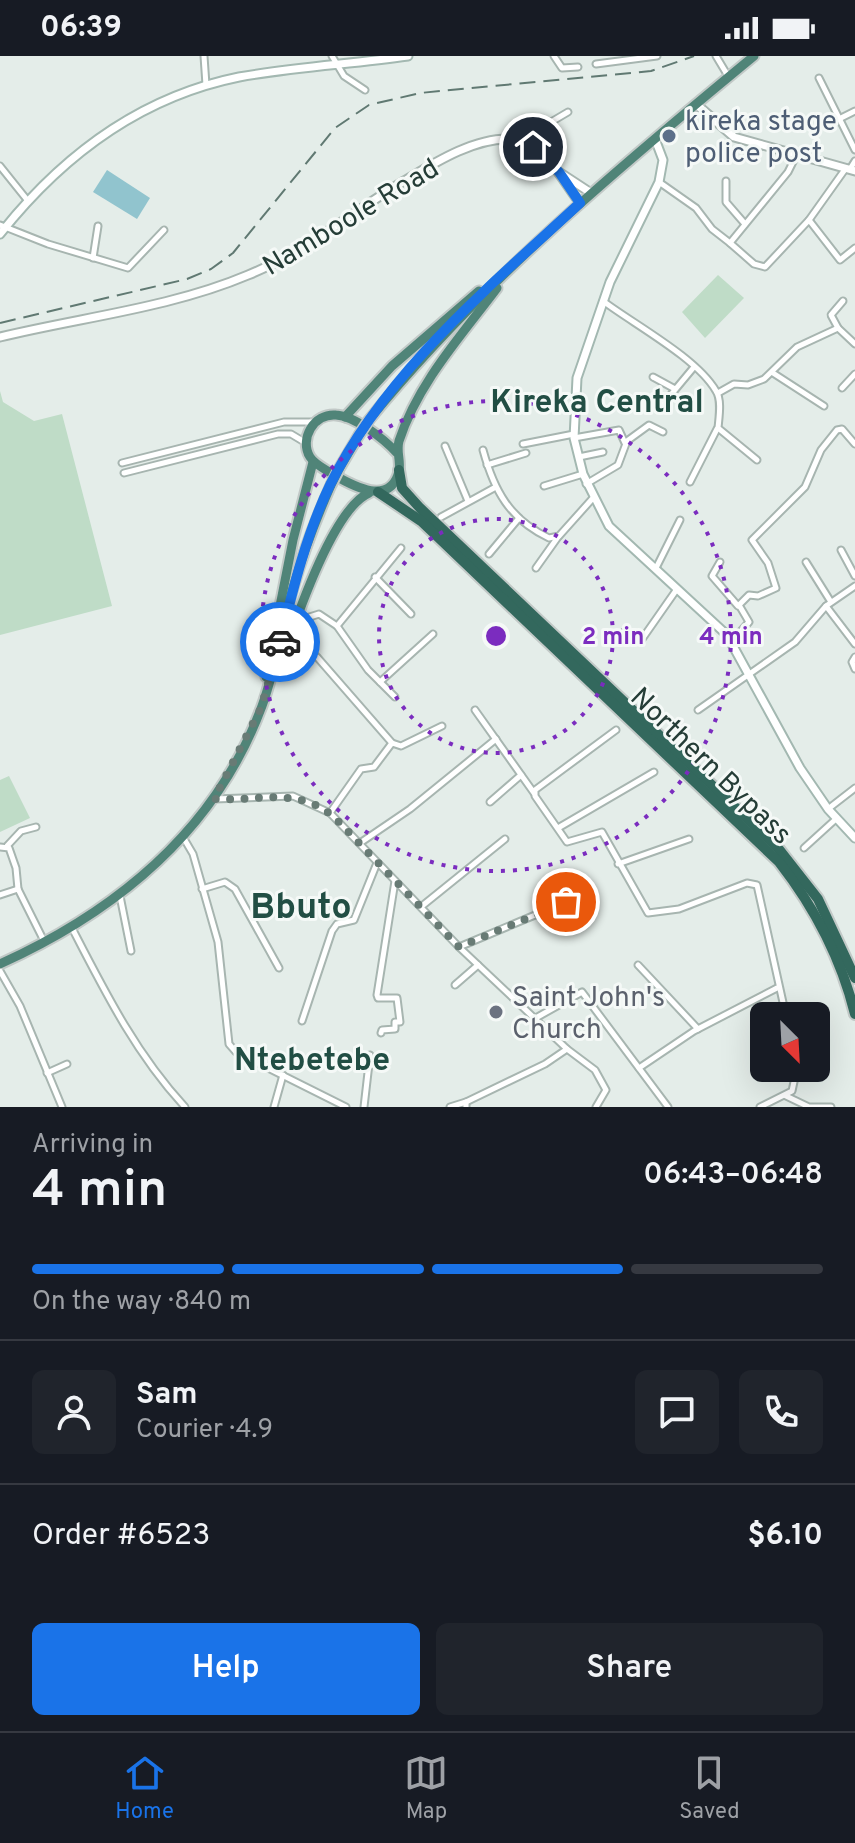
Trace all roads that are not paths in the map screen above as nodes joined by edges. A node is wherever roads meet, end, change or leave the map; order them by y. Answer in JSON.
{"nodes":[{"id":1,"x":204,"y":56,"type":"edge"},
{"id":2,"x":332,"y":56,"type":"edge"},
{"id":3,"x":407,"y":56,"type":"edge"},
{"id":4,"x":554,"y":56,"type":"edge"},
{"id":5,"x":657,"y":56,"type":"edge"},
{"id":6,"x":716,"y":56,"type":"edge"},
{"id":7,"x":754,"y":56,"type":"edge"},
{"id":8,"x":358,"y":59,"type":"edge"},
{"id":9,"x":596,"y":64,"type":"dead end"},
{"id":10,"x":337,"y":66,"type":"junction"},
{"id":11,"x":578,"y":67,"type":"dead end"},
{"id":12,"x":729,"y":77,"type":"junction"},
{"id":13,"x":819,"y":78,"type":"dead end"},
{"id":14,"x":206,"y":85,"type":"junction"},
{"id":15,"x":365,"y":90,"type":"dead end"},
{"id":16,"x":696,"y":104,"type":"junction"},
{"id":17,"x":855,"y":111,"type":"edge"},
{"id":18,"x":568,"y":112,"type":"dead end"},
{"id":19,"x":839,"y":119,"type":"junction"},
{"id":20,"x":739,"y":129,"type":"dead end"},
{"id":21,"x":734,"y":137,"type":"junction"},
{"id":22,"x":655,"y":139,"type":"junction"},
{"id":23,"x":528,"y":144,"type":"junction"},
{"id":24,"x":855,"y":150,"type":"edge"},
{"id":25,"x":796,"y":156,"type":"junction"},
{"id":26,"x":0,"y":166,"type":"edge"},
{"id":27,"x":852,"y":167,"type":"edge"},
{"id":28,"x":559,"y":172,"type":"junction"},
{"id":29,"x":726,"y":181,"type":"dead end"},
{"id":30,"x":659,"y":182,"type":"junction"},
{"id":31,"x":591,"y":193,"type":"junction"},
{"id":32,"x":29,"y":202,"type":"junction"},
{"id":33,"x":580,"y":203,"type":"junction"},
{"id":34,"x":809,"y":220,"type":"junction"},
{"id":35,"x":745,"y":224,"type":"junction"},
{"id":36,"x":98,"y":226,"type":"dead end"},
{"id":37,"x":2,"y":229,"type":"edge"},
{"id":38,"x":164,"y":230,"type":"dead end"},
{"id":39,"x":730,"y":243,"type":"junction"},
{"id":40,"x":855,"y":248,"type":"edge"},
{"id":41,"x":93,"y":258,"type":"junction"},
{"id":42,"x":519,"y":259,"type":"junction"},
{"id":43,"x":602,"y":301,"type":"junction"},
{"id":44,"x":843,"y":301,"type":"dead end"},
{"id":45,"x":838,"y":328,"type":"junction"},
{"id":46,"x":0,"y":337,"type":"edge"},
{"id":47,"x":855,"y":344,"type":"edge"},
{"id":48,"x":694,"y":367,"type":"junction"},
{"id":49,"x":773,"y":373,"type":"junction"},
{"id":50,"x":855,"y":374,"type":"edge"},
{"id":51,"x":653,"y":377,"type":"dead end"},
{"id":52,"x":842,"y":388,"type":"dead end"},
{"id":53,"x":675,"y":389,"type":"junction"},
{"id":54,"x":718,"y":393,"type":"junction"},
{"id":55,"x":664,"y":403,"type":"dead end"},
{"id":56,"x":824,"y":406,"type":"dead end"},
{"id":57,"x":345,"y":417,"type":"junction"},
{"id":58,"x":315,"y":422,"type":"junction"},
{"id":59,"x":718,"y":428,"type":"junction"},
{"id":60,"x":663,"y":432,"type":"dead end"},
{"id":61,"x":574,"y":436,"type":"junction"},
{"id":62,"x":306,"y":444,"type":"junction"},
{"id":63,"x":523,"y":444,"type":"dead end"},
{"id":64,"x":626,"y":444,"type":"junction"},
{"id":65,"x":855,"y":444,"type":"edge"},
{"id":66,"x":445,"y":446,"type":"dead end"},
{"id":67,"x":483,"y":450,"type":"dead end"},
{"id":68,"x":603,"y":452,"type":"dead end"},
{"id":69,"x":397,"y":453,"type":"junction"},
{"id":70,"x":526,"y":453,"type":"dead end"},
{"id":71,"x":578,"y":458,"type":"junction"},
{"id":72,"x":757,"y":460,"type":"dead end"},
{"id":73,"x":313,"y":462,"type":"junction"},
{"id":74,"x":122,"y":463,"type":"dead end"},
{"id":75,"x":487,"y":465,"type":"junction"},
{"id":76,"x":399,"y":470,"type":"junction"},
{"id":77,"x":124,"y":473,"type":"dead end"},
{"id":78,"x":583,"y":474,"type":"junction"},
{"id":79,"x":690,"y":482,"type":"dead end"},
{"id":80,"x":586,"y":484,"type":"junction"},
{"id":81,"x":544,"y":486,"type":"dead end"},
{"id":82,"x":494,"y":488,"type":"junction"},
{"id":83,"x":375,"y":492,"type":"junction"},
{"id":84,"x":593,"y":498,"type":"junction"},
{"id":85,"x":468,"y":501,"type":"junction"},
{"id":86,"x":441,"y":517,"type":"dead end"},
{"id":87,"x":519,"y":518,"type":"junction"},
{"id":88,"x":680,"y":520,"type":"dead end"},
{"id":89,"x":559,"y":536,"type":"junction"},
{"id":90,"x":401,"y":548,"type":"dead end"},
{"id":91,"x":841,"y":550,"type":"dead end"},
{"id":92,"x":489,"y":554,"type":"dead end"},
{"id":93,"x":720,"y":562,"type":"dead end"},
{"id":94,"x":806,"y":562,"type":"dead end"},
{"id":95,"x":536,"y":568,"type":"dead end"},
{"id":96,"x":656,"y":568,"type":"junction"},
{"id":97,"x":855,"y":576,"type":"edge"},
{"id":98,"x":375,"y":577,"type":"junction"},
{"id":99,"x":855,"y":586,"type":"edge"},
{"id":100,"x":678,"y":588,"type":"junction"},
{"id":101,"x":828,"y":604,"type":"junction"},
{"id":102,"x":739,"y":606,"type":"junction"},
{"id":103,"x":411,"y":614,"type":"dead end"},
{"id":104,"x":296,"y":622,"type":"junction"},
{"id":105,"x":337,"y":626,"type":"junction"},
{"id":106,"x":624,"y":632,"type":"dead end"},
{"id":107,"x":291,"y":634,"type":"junction"},
{"id":108,"x":433,"y":634,"type":"dead end"},
{"id":109,"x":732,"y":641,"type":"junction"},
{"id":110,"x":855,"y":644,"type":"edge"},
{"id":111,"x":855,"y":657,"type":"edge"},
{"id":112,"x":855,"y":669,"type":"edge"},
{"id":113,"x":750,"y":676,"type":"junction"},
{"id":114,"x":380,"y":682,"type":"junction"},
{"id":115,"x":395,"y":697,"type":"dead end"},
{"id":116,"x":261,"y":708,"type":"junction"},
{"id":117,"x":475,"y":710,"type":"dead end"},
{"id":118,"x":698,"y":710,"type":"dead end"},
{"id":119,"x":442,"y":726,"type":"dead end"},
{"id":120,"x":616,"y":730,"type":"dead end"},
{"id":121,"x":496,"y":739,"type":"junction"},
{"id":122,"x":392,"y":743,"type":"junction"},
{"id":123,"x":654,"y":772,"type":"dead end"},
{"id":124,"x":521,"y":775,"type":"junction"},
{"id":125,"x":855,"y":788,"type":"edge"},
{"id":126,"x":534,"y":793,"type":"junction"},
{"id":127,"x":214,"y":799,"type":"junction"},
{"id":128,"x":490,"y":802,"type":"dead end"},
{"id":129,"x":828,"y":809,"type":"junction"},
{"id":130,"x":330,"y":813,"type":"junction"},
{"id":131,"x":837,"y":818,"type":"junction"},
{"id":132,"x":36,"y":827,"type":"dead end"},
{"id":133,"x":558,"y":828,"type":"junction"},
{"id":134,"x":183,"y":837,"type":"junction"},
{"id":135,"x":855,"y":838,"type":"edge"},
{"id":136,"x":505,"y":839,"type":"dead end"},
{"id":137,"x":689,"y":839,"type":"dead end"},
{"id":138,"x":360,"y":843,"type":"junction"},
{"id":139,"x":4,"y":846,"type":"edge"},
{"id":140,"x":804,"y":848,"type":"dead end"},
{"id":141,"x":377,"y":863,"type":"junction"},
{"id":142,"x":618,"y":864,"type":"junction"},
{"id":143,"x":395,"y":880,"type":"junction"},
{"id":144,"x":18,"y":889,"type":"junction"},
{"id":145,"x":202,"y":889,"type":"junction"},
{"id":146,"x":0,"y":895,"type":"edge"},
{"id":147,"x":120,"y":896,"type":"junction"},
{"id":148,"x":566,"y":902,"type":"dead end"},
{"id":149,"x":422,"y":906,"type":"junction"},
{"id":150,"x":72,"y":928,"type":"junction"},
{"id":151,"x":45,"y":943,"type":"junction"},
{"id":152,"x":459,"y":947,"type":"junction"},
{"id":153,"x":131,"y":951,"type":"dead end"},
{"id":154,"x":0,"y":964,"type":"edge"},
{"id":155,"x":478,"y":965,"type":"junction"},
{"id":156,"x":638,"y":965,"type":"dead end"},
{"id":157,"x":279,"y":968,"type":"dead end"},
{"id":158,"x":0,"y":971,"type":"edge"},
{"id":159,"x":855,"y":978,"type":"edge"},
{"id":160,"x":455,"y":985,"type":"dead end"},
{"id":161,"x":777,"y":988,"type":"junction"},
{"id":162,"x":782,"y":1002,"type":"edge"},
{"id":163,"x":855,"y":1014,"type":"edge"},
{"id":164,"x":534,"y":1019,"type":"junction"},
{"id":165,"x":302,"y":1021,"type":"dead end"},
{"id":166,"x":698,"y":1029,"type":"junction"},
{"id":167,"x":381,"y":1033,"type":"dead end"},
{"id":168,"x":567,"y":1049,"type":"junction"},
{"id":169,"x":370,"y":1055,"type":"dead end"},
{"id":170,"x":67,"y":1064,"type":"dead end"},
{"id":171,"x":639,"y":1068,"type":"junction"},
{"id":172,"x":47,"y":1073,"type":"junction"},
{"id":173,"x":283,"y":1075,"type":"junction"},
{"id":174,"x":794,"y":1082,"type":"edge"},
{"id":175,"x":785,"y":1095,"type":"junction"},
{"id":176,"x":466,"y":1105,"type":"edge"},
{"id":177,"x":62,"y":1107,"type":"edge"},
{"id":178,"x":185,"y":1107,"type":"edge"},
{"id":179,"x":274,"y":1107,"type":"edge"},
{"id":180,"x":346,"y":1107,"type":"edge"},
{"id":181,"x":364,"y":1107,"type":"edge"},
{"id":182,"x":450,"y":1107,"type":"edge"},
{"id":183,"x":596,"y":1107,"type":"edge"},
{"id":184,"x":668,"y":1107,"type":"edge"},
{"id":185,"x":760,"y":1107,"type":"edge"},
{"id":186,"x":831,"y":1107,"type":"edge"}],
"edges":[{"from":1,"to":14,"type":"street"},
{"from":2,"to":10,"type":"street"},
{"from":3,"to":8,"type":"main road"},
{"from":4,"to":11,"type":"street"},
{"from":5,"to":9,"type":"street"},
{"from":6,"to":12,"type":"street"},
{"from":7,"to":12,"type":"highway"},
{"from":8,"to":10,"type":"main road"},
{"from":10,"to":14,"type":"main road"},
{"from":10,"to":15,"type":"street"},
{"from":12,"to":16,"type":"highway"},
{"from":13,"to":19,"type":"street"},
{"from":14,"to":32,"type":"main road"},
{"from":16,"to":21,"type":"main road"},
{"from":16,"to":22,"type":"highway"},
{"from":17,"to":19,"type":"street"},
{"from":18,"to":23,"type":"street"},
{"from":19,"to":24,"type":"street"},
{"from":20,"to":21,"type":"street"},
{"from":21,"to":25,"type":"main road"},
{"from":22,"to":30,"type":"main road"},
{"from":22,"to":31,"type":"highway"},
{"from":23,"to":28,"type":"main road"},
{"from":23,"to":46,"type":"main road","name":"Namboole Road"},
{"from":25,"to":27,"type":"main road"},
{"from":25,"to":35,"type":"street"},
{"from":26,"to":32,"type":"street"},
{"from":27,"to":34,"type":"street"},
{"from":28,"to":31,"type":"main road"},
{"from":28,"to":33,"type":"main road"},
{"from":29,"to":35,"type":"street"},
{"from":30,"to":39,"type":"street"},
{"from":30,"to":43,"type":"main road"},
{"from":31,"to":33,"type":"highway"},
{"from":32,"to":37,"type":"main road"},
{"from":33,"to":42,"type":"highway"},
{"from":34,"to":39,"type":"street"},
{"from":34,"to":40,"type":"street"},
{"from":35,"to":39,"type":"street"},
{"from":36,"to":41,"type":"street"},
{"from":37,"to":41,"type":"street"},
{"from":38,"to":41,"type":"street"},
{"from":42,"to":57,"type":"highway"},
{"from":42,"to":69,"type":"highway"},
{"from":42,"to":116,"type":"highway","bridge":true},
{"from":43,"to":48,"type":"street"},
{"from":43,"to":61,"type":"main road"},
{"from":44,"to":45,"type":"street"},
{"from":45,"to":47,"type":"street"},
{"from":45,"to":49,"type":"street"},
{"from":48,"to":53,"type":"street"},
{"from":48,"to":54,"type":"street"},
{"from":49,"to":54,"type":"street"},
{"from":49,"to":56,"type":"street"},
{"from":50,"to":52,"type":"street"},
{"from":51,"to":53,"type":"street"},
{"from":53,"to":55,"type":"street"},
{"from":54,"to":59,"type":"street"},
{"from":57,"to":58,"type":"highway"},
{"from":57,"to":69,"type":"highway"},
{"from":58,"to":62,"type":"highway"},
{"from":58,"to":74,"type":"street"},
{"from":59,"to":72,"type":"street"},
{"from":59,"to":79,"type":"street"},
{"from":60,"to":64,"type":"street"},
{"from":61,"to":63,"type":"street"},
{"from":61,"to":64,"type":"street"},
{"from":61,"to":71,"type":"main road"},
{"from":62,"to":73,"type":"highway"},
{"from":62,"to":77,"type":"street"},
{"from":64,"to":80,"type":"street"},
{"from":65,"to":102,"type":"street"},
{"from":66,"to":85,"type":"street"},
{"from":67,"to":75,"type":"street"},
{"from":68,"to":71,"type":"street"},
{"from":69,"to":76,"type":"highway"},
{"from":70,"to":75,"type":"street"},
{"from":71,"to":78,"type":"main road"},
{"from":73,"to":83,"type":"highway"},
{"from":73,"to":116,"type":"highway"},
{"from":75,"to":82,"type":"street"},
{"from":76,"to":83,"type":"highway"},
{"from":76,"to":159,"type":"highway","name":"Northern Bypass"},
{"from":78,"to":80,"type":"main road"},
{"from":78,"to":81,"type":"street"},
{"from":80,"to":84,"type":"main road"},
{"from":82,"to":85,"type":"street"},
{"from":82,"to":87,"type":"street"},
{"from":83,"to":104,"type":"highway"},
{"from":83,"to":163,"type":"highway","name":"Northern Bypass"},
{"from":84,"to":89,"type":"street"},
{"from":84,"to":96,"type":"main road"},
{"from":85,"to":86,"type":"street"},
{"from":87,"to":89,"type":"street"},
{"from":87,"to":92,"type":"street"},
{"from":88,"to":96,"type":"street"},
{"from":89,"to":95,"type":"street"},
{"from":90,"to":98,"type":"street"},
{"from":91,"to":97,"type":"street"},
{"from":93,"to":102,"type":"street"},
{"from":94,"to":101,"type":"street"},
{"from":96,"to":100,"type":"main road"},
{"from":98,"to":103,"type":"street"},
{"from":98,"to":105,"type":"street"},
{"from":99,"to":101,"type":"street"},
{"from":100,"to":106,"type":"street"},
{"from":100,"to":109,"type":"main road"},
{"from":101,"to":110,"type":"street"},
{"from":101,"to":113,"type":"street"},
{"from":102,"to":109,"type":"street"},
{"from":104,"to":105,"type":"street"},
{"from":104,"to":107,"type":"highway"},
{"from":105,"to":114,"type":"street"},
{"from":107,"to":116,"type":"highway"},
{"from":107,"to":122,"type":"street"},
{"from":108,"to":114,"type":"street"},
{"from":109,"to":113,"type":"main road"},
{"from":111,"to":112,"type":"street"},
{"from":113,"to":118,"type":"street"},
{"from":113,"to":129,"type":"main road"},
{"from":114,"to":115,"type":"street"},
{"from":116,"to":127,"type":"highway"},
{"from":117,"to":121,"type":"street"},
{"from":119,"to":122,"type":"street"},
{"from":120,"to":126,"type":"street"},
{"from":121,"to":124,"type":"street"},
{"from":121,"to":138,"type":"street"},
{"from":122,"to":130,"type":"street"},
{"from":123,"to":133,"type":"street"},
{"from":124,"to":126,"type":"street"},
{"from":124,"to":128,"type":"street"},
{"from":125,"to":129,"type":"street"},
{"from":126,"to":133,"type":"street"},
{"from":127,"to":130,"type":"street"},
{"from":127,"to":134,"type":"highway"},
{"from":129,"to":131,"type":"main road"},
{"from":130,"to":138,"type":"street"},
{"from":131,"to":135,"type":"main road"},
{"from":131,"to":140,"type":"street"},
{"from":132,"to":139,"type":"street"},
{"from":133,"to":142,"type":"street"},
{"from":134,"to":145,"type":"street"},
{"from":134,"to":147,"type":"highway"},
{"from":136,"to":149,"type":"street"},
{"from":137,"to":142,"type":"street"},
{"from":138,"to":141,"type":"street"},
{"from":139,"to":144,"type":"street"},
{"from":141,"to":143,"type":"street"},
{"from":141,"to":165,"type":"street"},
{"from":142,"to":161,"type":"street"},
{"from":143,"to":149,"type":"street"},
{"from":143,"to":167,"type":"street"},
{"from":144,"to":146,"type":"street"},
{"from":144,"to":151,"type":"street"},
{"from":145,"to":157,"type":"street"},
{"from":145,"to":173,"type":"street"},
{"from":147,"to":150,"type":"highway"},
{"from":147,"to":153,"type":"street"},
{"from":148,"to":152,"type":"street"},
{"from":149,"to":152,"type":"street"},
{"from":150,"to":151,"type":"highway"},
{"from":150,"to":178,"type":"street"},
{"from":151,"to":154,"type":"highway"},
{"from":152,"to":155,"type":"street"},
{"from":155,"to":160,"type":"street"},
{"from":155,"to":164,"type":"street"},
{"from":156,"to":166,"type":"street"},
{"from":158,"to":172,"type":"street"},
{"from":161,"to":162,"type":"street"},
{"from":161,"to":166,"type":"street"},
{"from":164,"to":168,"type":"street"},
{"from":164,"to":171,"type":"street"},
{"from":166,"to":171,"type":"street"},
{"from":168,"to":176,"type":"street"},
{"from":168,"to":183,"type":"street"},
{"from":169,"to":181,"type":"street"},
{"from":170,"to":172,"type":"street"},
{"from":171,"to":184,"type":"street"},
{"from":172,"to":177,"type":"street"},
{"from":173,"to":179,"type":"street"},
{"from":173,"to":180,"type":"street"},
{"from":174,"to":175,"type":"street"},
{"from":175,"to":185,"type":"street"},
{"from":175,"to":186,"type":"street"},
{"from":176,"to":182,"type":"street"}]}
